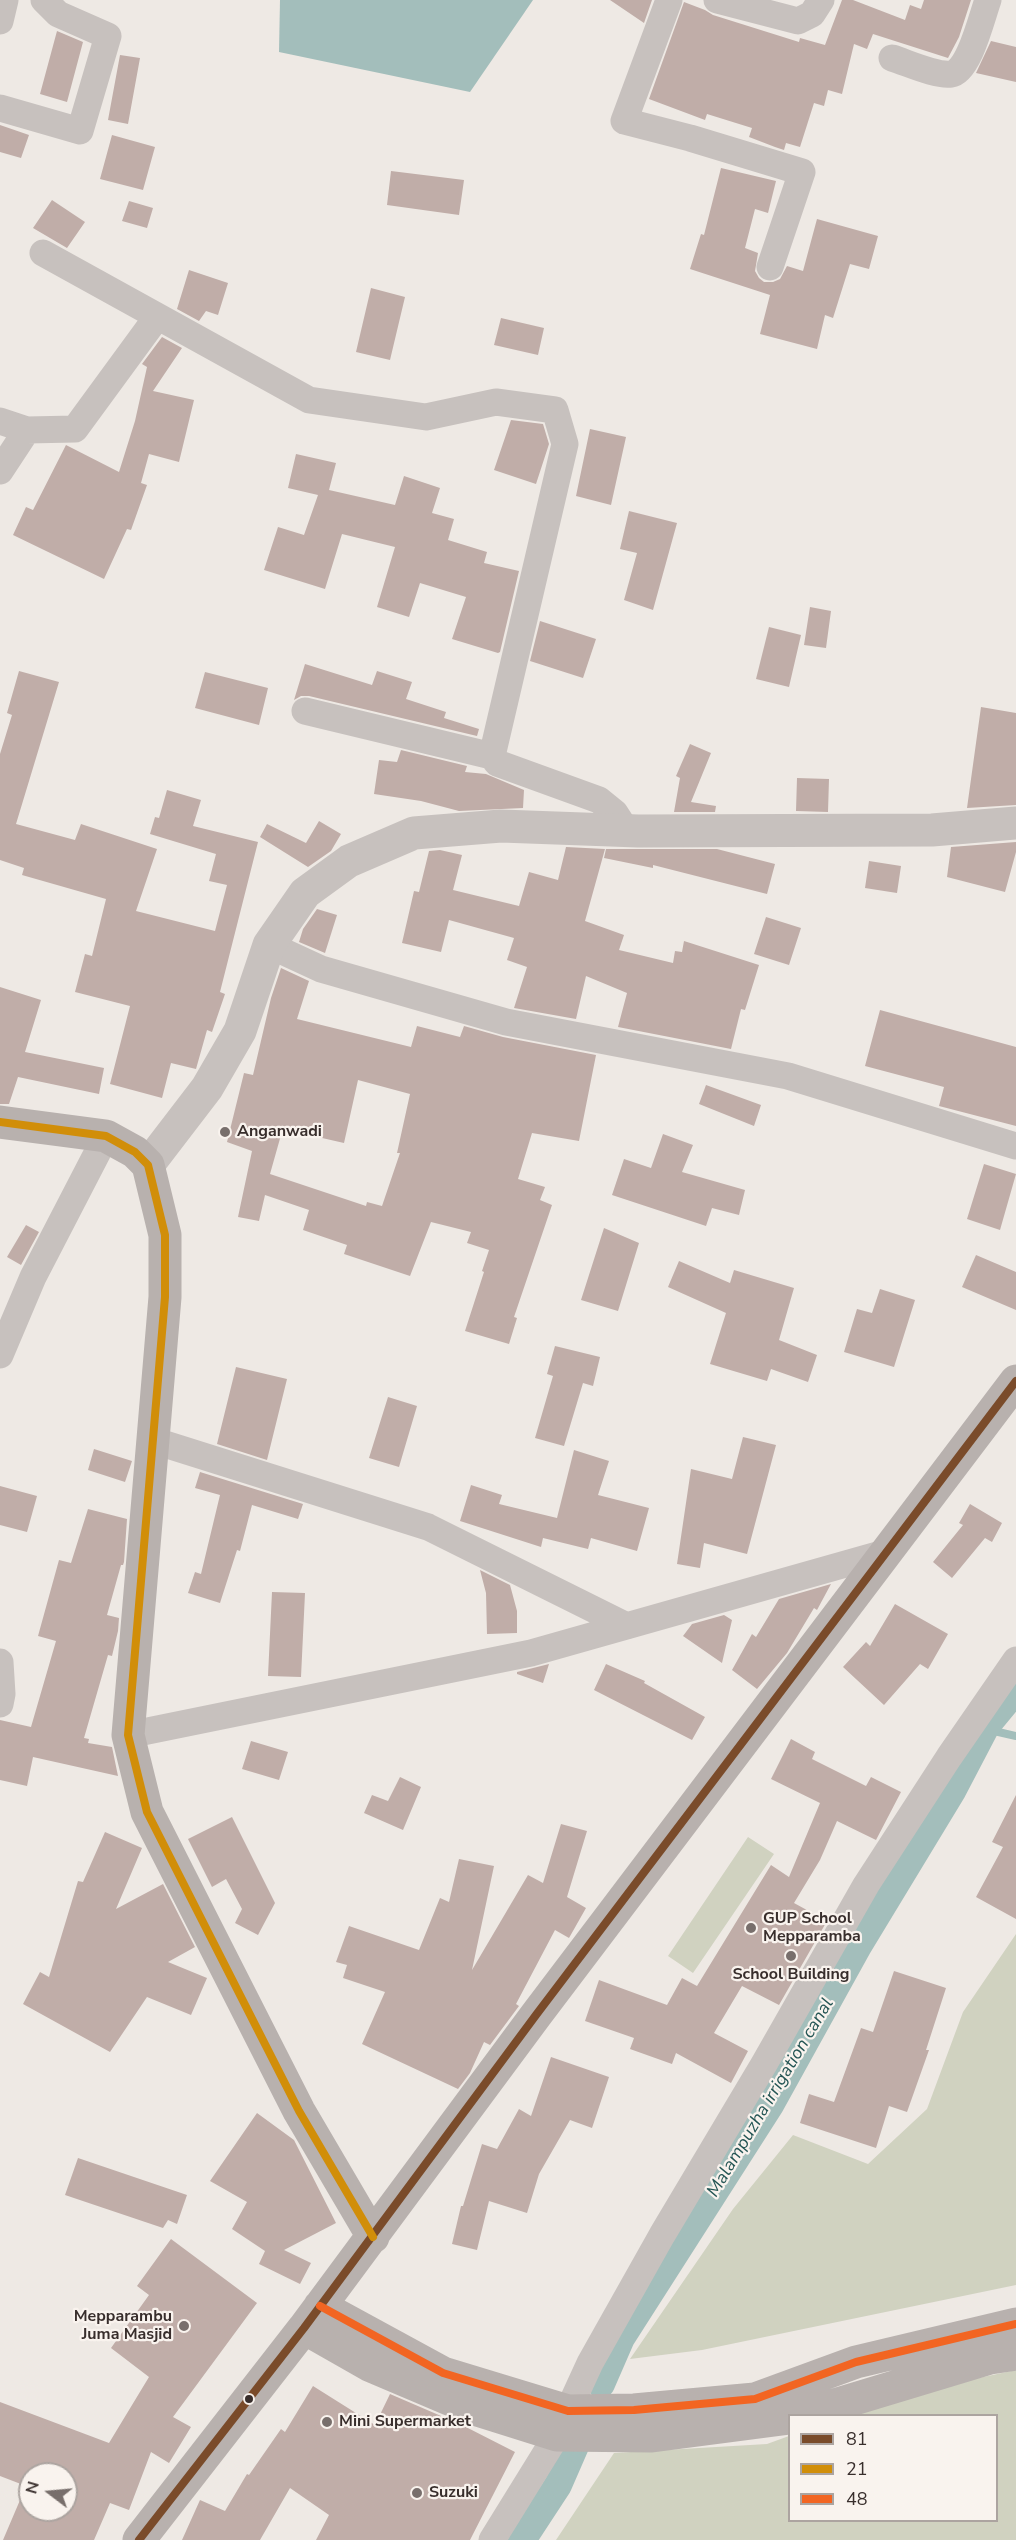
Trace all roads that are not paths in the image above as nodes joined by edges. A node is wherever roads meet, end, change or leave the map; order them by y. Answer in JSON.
{"nodes":[{"id":1,"x":5,"y":0,"type":"edge"},
{"id":2,"x":44,"y":0,"type":"edge"},
{"id":3,"x":669,"y":0,"type":"edge"},
{"id":4,"x":717,"y":0,"type":"edge"},
{"id":5,"x":821,"y":0,"type":"edge"},
{"id":6,"x":988,"y":0,"type":"edge"},
{"id":7,"x":0,"y":21,"type":"edge"},
{"id":8,"x":892,"y":58,"type":"dead end"},
{"id":9,"x":0,"y":108,"type":"edge"},
{"id":10,"x":43,"y":253,"type":"dead end"},
{"id":11,"x":770,"y":267,"type":"dead end"},
{"id":12,"x":157,"y":318,"type":"junction"},
{"id":13,"x":0,"y":422,"type":"edge"},
{"id":14,"x":27,"y":430,"type":"junction"},
{"id":15,"x":0,"y":471,"type":"edge"},
{"id":16,"x":305,"y":711,"type":"dead end"},
{"id":17,"x":492,"y":756,"type":"junction"},
{"id":18,"x":1016,"y":823,"type":"edge"},
{"id":19,"x":626,"y":830,"type":"junction"},
{"id":20,"x":269,"y":945,"type":"junction"},
{"id":21,"x":0,"y":1122,"type":"edge"},
{"id":22,"x":106,"y":1136,"type":"junction"},
{"id":23,"x":1016,"y":1146,"type":"edge"},
{"id":24,"x":148,"y":1166,"type":"junction"},
{"id":25,"x":0,"y":1356,"type":"edge"},
{"id":26,"x":1016,"y":1381,"type":"edge"},
{"id":27,"x":152,"y":1440,"type":"junction"},
{"id":28,"x":888,"y":1552,"type":"junction"},
{"id":29,"x":627,"y":1626,"type":"junction"},
{"id":30,"x":1016,"y":1659,"type":"edge"},
{"id":31,"x":0,"y":1662,"type":"edge"},
{"id":32,"x":0,"y":1704,"type":"edge"},
{"id":33,"x":128,"y":1735,"type":"junction"},
{"id":34,"x":372,"y":2237,"type":"junction"},
{"id":35,"x":312,"y":2317,"type":"junction"},
{"id":36,"x":1016,"y":2324,"type":"edge"},
{"id":37,"x":1016,"y":2354,"type":"edge"},
{"id":38,"x":801,"y":2414,"type":"edge"},
{"id":39,"x":788,"y":2418,"type":"edge"},
{"id":40,"x":563,"y":2423,"type":"junction"},
{"id":41,"x":139,"y":2540,"type":"edge"},
{"id":42,"x":492,"y":2540,"type":"edge"}],
"edges":[{"from":1,"to":7,"type":"street"},
{"from":2,"to":9,"type":"street"},
{"from":3,"to":11,"type":"street"},
{"from":4,"to":5,"type":"street"},
{"from":6,"to":8,"type":"street"},
{"from":10,"to":12,"type":"street"},
{"from":12,"to":14,"type":"street"},
{"from":12,"to":17,"type":"street"},
{"from":13,"to":14,"type":"street"},
{"from":14,"to":15,"type":"street"},
{"from":16,"to":17,"type":"street"},
{"from":17,"to":19,"type":"street"},
{"from":18,"to":19,"type":"street"},
{"from":19,"to":20,"type":"street"},
{"from":20,"to":23,"type":"street"},
{"from":20,"to":24,"type":"street"},
{"from":21,"to":22,"type":"main road"},
{"from":22,"to":24,"type":"main road"},
{"from":22,"to":25,"type":"street"},
{"from":24,"to":27,"type":"main road"},
{"from":26,"to":28,"type":"main road"},
{"from":27,"to":29,"type":"street"},
{"from":27,"to":33,"type":"main road"},
{"from":28,"to":29,"type":"street"},
{"from":28,"to":34,"type":"main road"},
{"from":29,"to":33,"type":"street"},
{"from":30,"to":40,"type":"street"},
{"from":31,"to":32,"type":"street"},
{"from":33,"to":34,"type":"main road"},
{"from":34,"to":35,"type":"main road"},
{"from":35,"to":40,"type":"main road"},
{"from":35,"to":41,"type":"main road"},
{"from":36,"to":40,"type":"main road"},
{"from":37,"to":38,"type":"main road"},
{"from":39,"to":40,"type":"main road"},
{"from":40,"to":42,"type":"street"}]}
